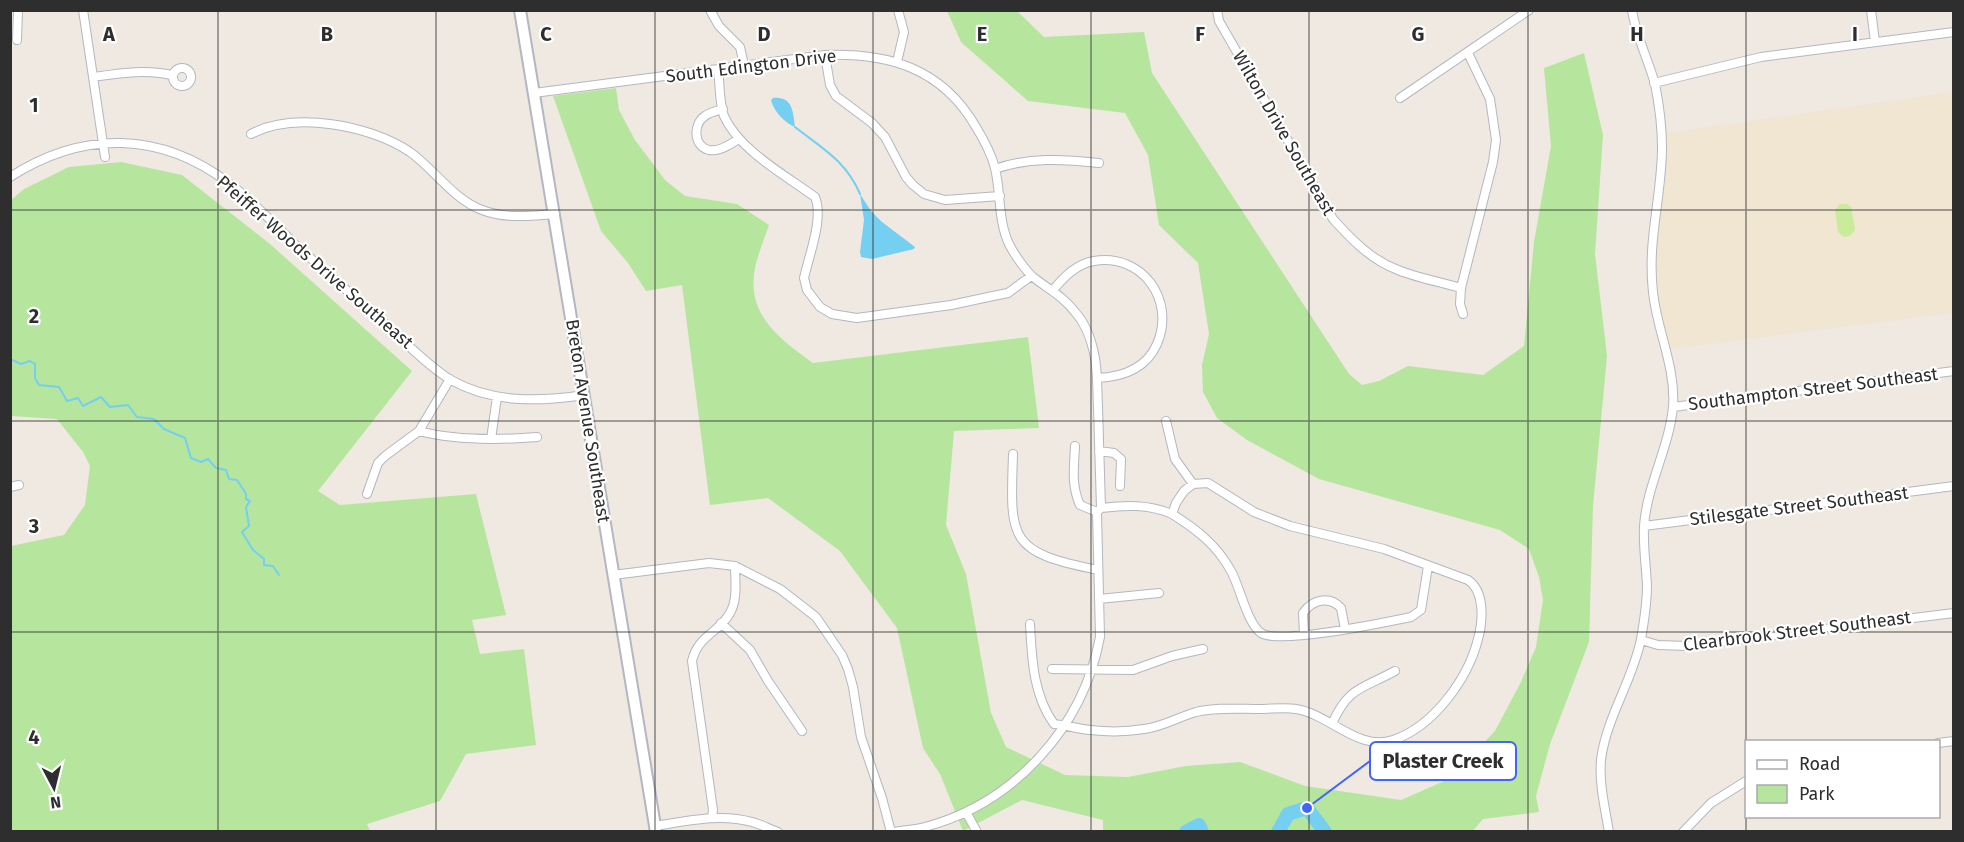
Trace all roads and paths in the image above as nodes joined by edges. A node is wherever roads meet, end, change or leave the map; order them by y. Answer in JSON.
{"nodes":[{"id":1,"x":18,"y":10,"type":"edge"},
{"id":2,"x":83,"y":10,"type":"edge"},
{"id":3,"x":520,"y":10,"type":"edge"},
{"id":4,"x":710,"y":10,"type":"edge"},
{"id":5,"x":898,"y":10,"type":"edge"},
{"id":6,"x":1217,"y":10,"type":"edge"},
{"id":7,"x":1529,"y":10,"type":"edge"},
{"id":8,"x":1632,"y":10,"type":"edge"},
{"id":9,"x":1871,"y":10,"type":"edge"},
{"id":10,"x":1953,"y":32,"type":"edge"},
{"id":11,"x":17,"y":40,"type":"dead end"},
{"id":12,"x":1875,"y":42,"type":"junction"},
{"id":13,"x":1468,"y":53,"type":"junction"},
{"id":14,"x":825,"y":55,"type":"junction"},
{"id":15,"x":897,"y":62,"type":"junction"},
{"id":16,"x":744,"y":65,"type":"junction"},
{"id":17,"x":718,"y":69,"type":"junction"},
{"id":18,"x":172,"y":75,"type":"dead end"},
{"id":19,"x":93,"y":77,"type":"junction"},
{"id":20,"x":1654,"y":83,"type":"junction"},
{"id":21,"x":534,"y":93,"type":"junction"},
{"id":22,"x":1400,"y":98,"type":"dead end"},
{"id":23,"x":723,"y":109,"type":"junction"},
{"id":24,"x":251,"y":134,"type":"dead end"},
{"id":25,"x":740,"y":139,"type":"junction"},
{"id":26,"x":104,"y":142,"type":"junction"},
{"id":27,"x":105,"y":157,"type":"dead end"},
{"id":28,"x":1099,"y":164,"type":"dead end"},
{"id":29,"x":995,"y":169,"type":"junction"},
{"id":30,"x":10,"y":177,"type":"edge"},
{"id":31,"x":1000,"y":196,"type":"junction"},
{"id":32,"x":555,"y":214,"type":"junction"},
{"id":33,"x":1032,"y":276,"type":"junction"},
{"id":34,"x":1461,"y":288,"type":"junction"},
{"id":35,"x":1053,"y":290,"type":"junction"},
{"id":36,"x":1463,"y":314,"type":"dead end"},
{"id":37,"x":1953,"y":371,"type":"edge"},
{"id":38,"x":1097,"y":378,"type":"junction"},
{"id":39,"x":450,"y":379,"type":"junction"},
{"id":40,"x":584,"y":395,"type":"junction"},
{"id":41,"x":497,"y":397,"type":"junction"},
{"id":42,"x":1673,"y":407,"type":"junction"},
{"id":43,"x":1167,"y":421,"type":"dead end"},
{"id":44,"x":419,"y":431,"type":"junction"},
{"id":45,"x":537,"y":437,"type":"dead end"},
{"id":46,"x":491,"y":439,"type":"junction"},
{"id":47,"x":1075,"y":446,"type":"dead end"},
{"id":48,"x":1099,"y":451,"type":"junction"},
{"id":49,"x":1013,"y":454,"type":"dead end"},
{"id":50,"x":19,"y":484,"type":"dead end"},
{"id":51,"x":1193,"y":484,"type":"junction"},
{"id":52,"x":1120,"y":486,"type":"dead end"},
{"id":53,"x":1953,"y":486,"type":"edge"},
{"id":54,"x":10,"y":487,"type":"edge"},
{"id":55,"x":367,"y":494,"type":"dead end"},
{"id":56,"x":1099,"y":510,"type":"junction"},
{"id":57,"x":1172,"y":514,"type":"junction"},
{"id":58,"x":1644,"y":526,"type":"junction"},
{"id":59,"x":735,"y":566,"type":"junction"},
{"id":60,"x":1428,"y":566,"type":"junction"},
{"id":61,"x":1098,"y":570,"type":"junction"},
{"id":62,"x":613,"y":575,"type":"junction"},
{"id":63,"x":1159,"y":593,"type":"dead end"},
{"id":64,"x":1099,"y":599,"type":"junction"},
{"id":65,"x":1953,"y":613,"type":"edge"},
{"id":66,"x":721,"y":623,"type":"junction"},
{"id":67,"x":1030,"y":624,"type":"dead end"},
{"id":68,"x":1346,"y":629,"type":"junction"},
{"id":69,"x":1304,"y":635,"type":"junction"},
{"id":70,"x":1641,"y":640,"type":"junction"},
{"id":71,"x":1203,"y":648,"type":"dead end"},
{"id":72,"x":1052,"y":669,"type":"dead end"},
{"id":73,"x":1091,"y":669,"type":"junction"},
{"id":74,"x":1395,"y":671,"type":"dead end"},
{"id":75,"x":1332,"y":724,"type":"junction"},
{"id":76,"x":1065,"y":725,"type":"junction"},
{"id":77,"x":802,"y":731,"type":"dead end"},
{"id":78,"x":1745,"y":782,"type":"edge"},
{"id":79,"x":966,"y":812,"type":"junction"},
{"id":80,"x":712,"y":817,"type":"junction"},
{"id":81,"x":655,"y":829,"type":"edge"},
{"id":82,"x":778,"y":831,"type":"edge"},
{"id":83,"x":892,"y":831,"type":"edge"},
{"id":84,"x":977,"y":831,"type":"edge"},
{"id":85,"x":1609,"y":831,"type":"edge"},
{"id":86,"x":1683,"y":831,"type":"edge"}],
"edges":[{"from":1,"to":11,"type":"street"},
{"from":2,"to":19,"type":"street"},
{"from":3,"to":21,"type":"main road","name":"Breton Avenue Southeast"},
{"from":4,"to":16,"type":"street"},
{"from":5,"to":15,"type":"street"},
{"from":6,"to":34,"type":"street","name":"Wilton Drive Southeast"},
{"from":7,"to":13,"type":"street"},
{"from":8,"to":20,"type":"street"},
{"from":9,"to":12,"type":"street"},
{"from":10,"to":12,"type":"street"},
{"from":12,"to":20,"type":"street"},
{"from":13,"to":22,"type":"street"},
{"from":13,"to":34,"type":"street"},
{"from":14,"to":15,"type":"street","name":"South Edington Drive"},
{"from":14,"to":16,"type":"street","name":"South Edington Drive"},
{"from":14,"to":31,"type":"street"},
{"from":15,"to":29,"type":"street","name":"South Edington Drive"},
{"from":16,"to":17,"type":"street","name":"South Edington Drive"},
{"from":17,"to":21,"type":"street","name":"South Edington Drive"},
{"from":17,"to":23,"type":"street"},
{"from":18,"to":19,"type":"street"},
{"from":19,"to":26,"type":"street"},
{"from":20,"to":42,"type":"street"},
{"from":21,"to":32,"type":"main road","name":"Breton Avenue Southeast"},
{"from":23,"to":25,"type":"street"},
{"from":23,"to":25,"type":"street"},
{"from":24,"to":32,"type":"street"},
{"from":25,"to":33,"type":"street"},
{"from":26,"to":27,"type":"street"},
{"from":26,"to":30,"type":"street","name":"Pfeiffer Woods Drive Southeast"},
{"from":26,"to":39,"type":"street","name":"Pfeiffer Woods Drive Southeast"},
{"from":28,"to":29,"type":"street"},
{"from":29,"to":31,"type":"street","name":"South Edington Drive"},
{"from":31,"to":33,"type":"street","name":"South Edington Drive"},
{"from":32,"to":40,"type":"main road","name":"Breton Avenue Southeast"},
{"from":33,"to":35,"type":"street","name":"South Edington Drive"},
{"from":34,"to":36,"type":"street"},
{"from":35,"to":38,"type":"street","name":"South Edington Drive"},
{"from":35,"to":38,"type":"street"},
{"from":37,"to":42,"type":"street","name":"Southampton Street Southeast"},
{"from":38,"to":48,"type":"street","name":"South Edington Drive"},
{"from":39,"to":41,"type":"street","name":"Pfeiffer Woods Drive Southeast"},
{"from":39,"to":44,"type":"street"},
{"from":40,"to":41,"type":"street","name":"Pfeiffer Woods Drive Southeast"},
{"from":40,"to":62,"type":"main road","name":"Breton Avenue Southeast"},
{"from":41,"to":46,"type":"street"},
{"from":42,"to":58,"type":"street"},
{"from":43,"to":51,"type":"street"},
{"from":44,"to":46,"type":"street"},
{"from":44,"to":55,"type":"street"},
{"from":45,"to":46,"type":"street"},
{"from":47,"to":56,"type":"street"},
{"from":48,"to":52,"type":"street"},
{"from":48,"to":56,"type":"street","name":"South Edington Drive"},
{"from":49,"to":61,"type":"street"},
{"from":50,"to":54,"type":"street"},
{"from":51,"to":57,"type":"street"},
{"from":51,"to":60,"type":"street"},
{"from":53,"to":58,"type":"street","name":"Stilesgate Street Southeast"},
{"from":56,"to":57,"type":"street"},
{"from":56,"to":61,"type":"street","name":"South Edington Drive"},
{"from":57,"to":69,"type":"street"},
{"from":58,"to":70,"type":"street"},
{"from":59,"to":62,"type":"street"},
{"from":59,"to":66,"type":"street"},
{"from":59,"to":83,"type":"street"},
{"from":60,"to":68,"type":"street"},
{"from":60,"to":75,"type":"street"},
{"from":61,"to":64,"type":"street","name":"South Edington Drive"},
{"from":62,"to":81,"type":"main road","name":"Breton Avenue Southeast"},
{"from":63,"to":64,"type":"street"},
{"from":64,"to":73,"type":"street","name":"South Edington Drive"},
{"from":65,"to":70,"type":"street","name":"Clearbrook Street Southeast"},
{"from":66,"to":77,"type":"street"},
{"from":66,"to":80,"type":"street"},
{"from":67,"to":76,"type":"street"},
{"from":68,"to":69,"type":"street"},
{"from":68,"to":69,"type":"street"},
{"from":70,"to":85,"type":"street"},
{"from":71,"to":73,"type":"street"},
{"from":72,"to":73,"type":"street"},
{"from":73,"to":76,"type":"street","name":"South Edington Drive"},
{"from":74,"to":75,"type":"street"},
{"from":75,"to":76,"type":"street"},
{"from":76,"to":79,"type":"street","name":"South Edington Drive"},
{"from":78,"to":86,"type":"street"},
{"from":79,"to":83,"type":"street","name":"South Edington Drive"},
{"from":79,"to":84,"type":"street"},
{"from":80,"to":81,"type":"street"},
{"from":80,"to":82,"type":"street"}]}
